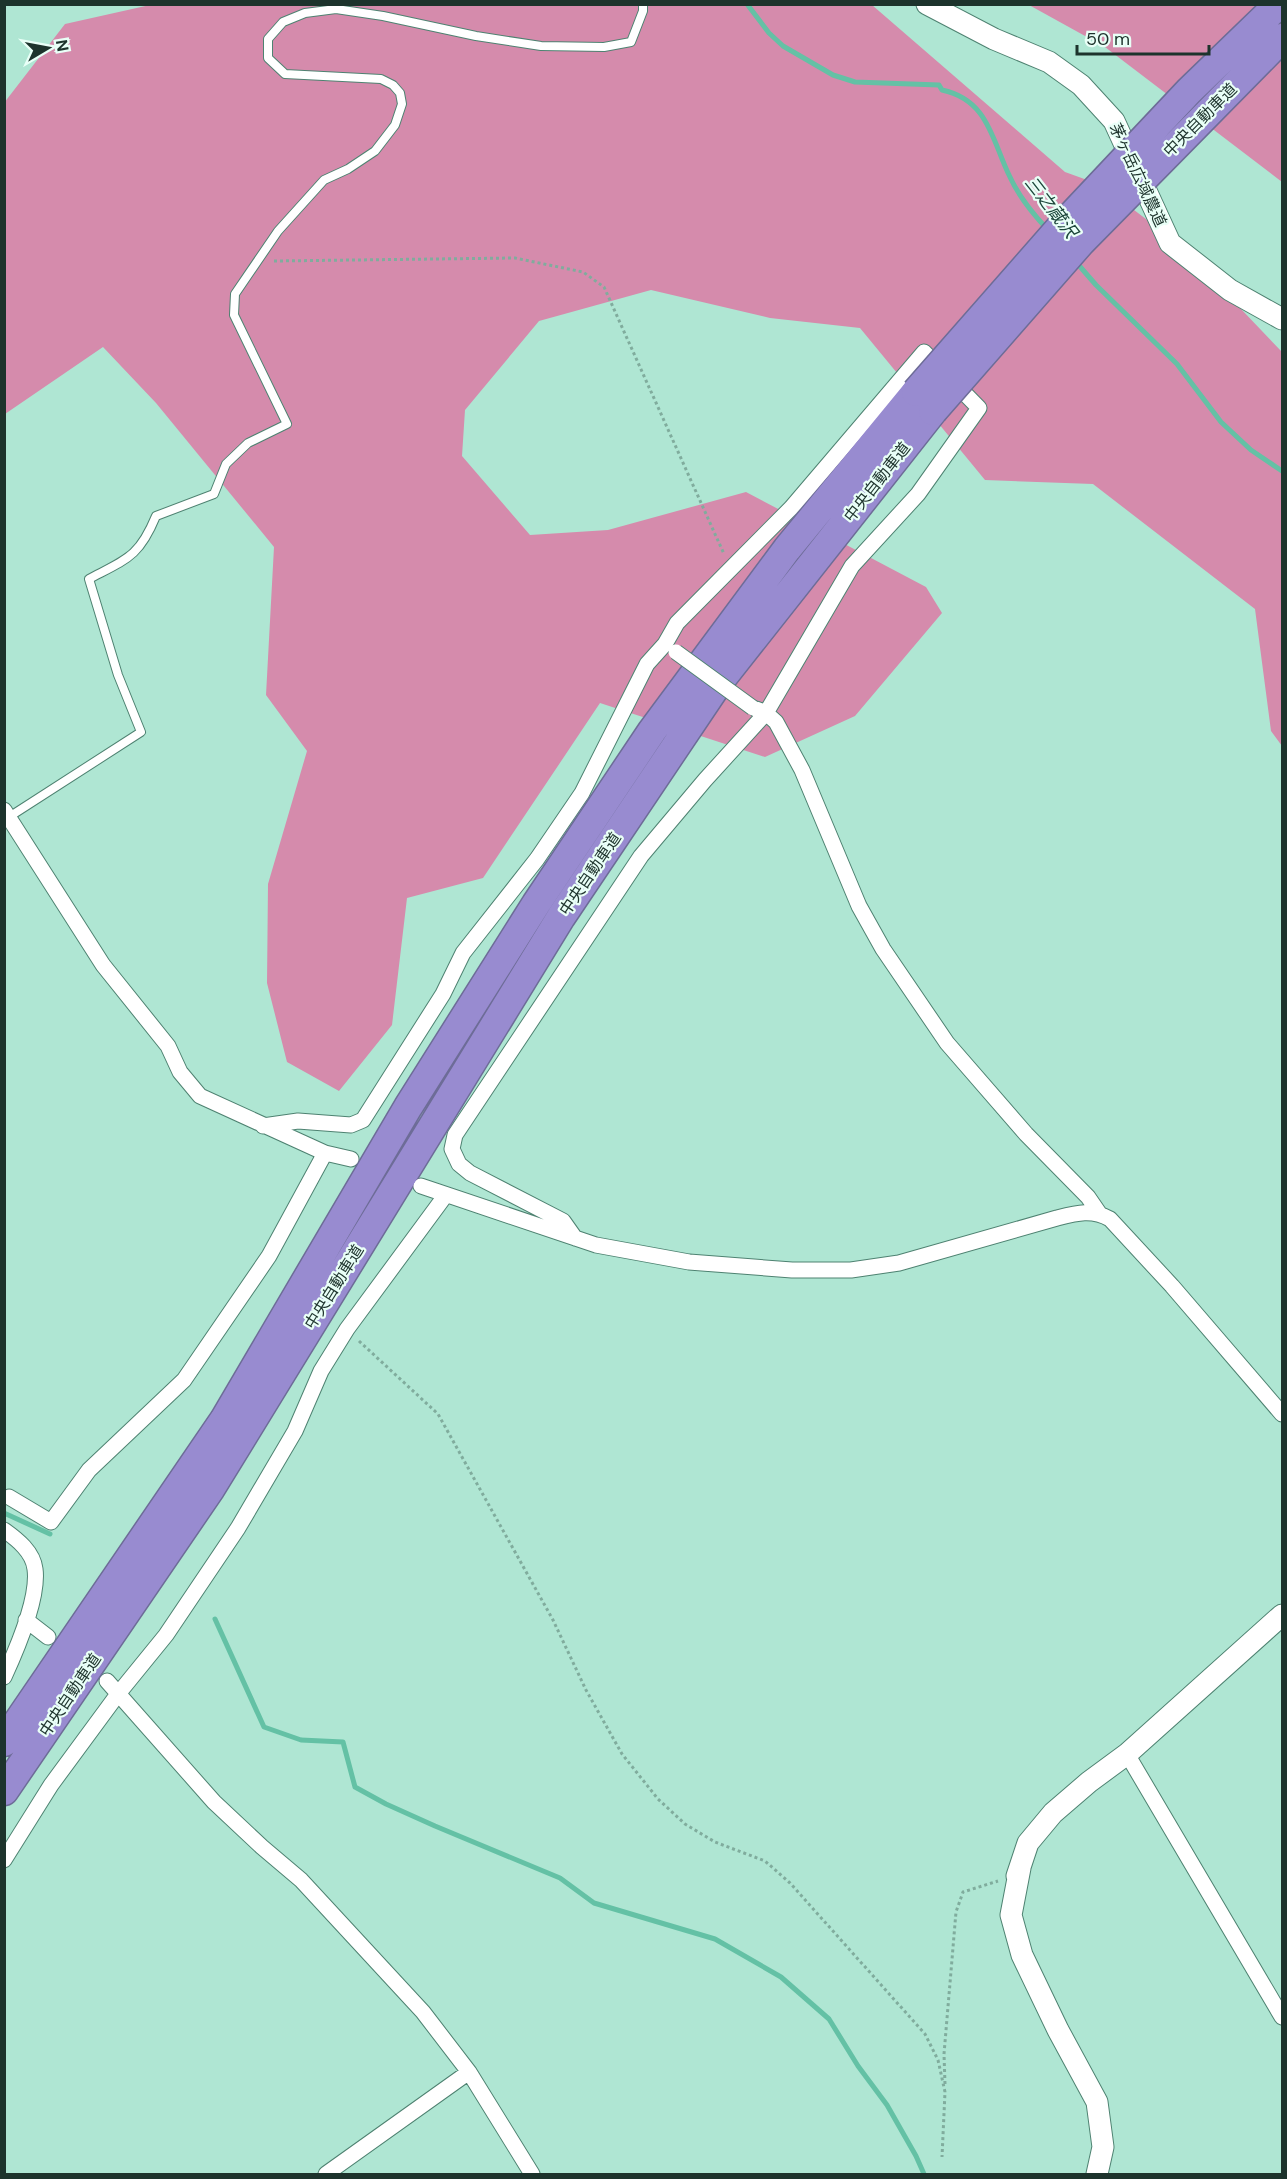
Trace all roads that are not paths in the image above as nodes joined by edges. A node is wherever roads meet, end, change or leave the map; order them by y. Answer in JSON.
{"nodes":[{"id":1,"x":644,"y":4,"type":"edge"},
{"id":2,"x":927,"y":4,"type":"edge"},
{"id":3,"x":1279,"y":4,"type":"edge"},
{"id":4,"x":1282,"y":38,"type":"edge"},
{"id":5,"x":1282,"y":319,"type":"edge"},
{"id":6,"x":924,"y":402,"type":"junction"},
{"id":7,"x":670,"y":648,"type":"junction"},
{"id":8,"x":759,"y":710,"type":"junction"},
{"id":9,"x":7,"y":814,"type":"edge"},
{"id":10,"x":262,"y":1126,"type":"junction"},
{"id":11,"x":325,"y":1153,"type":"junction"},
{"id":12,"x":351,"y":1159,"type":"dead end"},
{"id":13,"x":421,"y":1186,"type":"dead end"},
{"id":14,"x":445,"y":1196,"type":"junction"},
{"id":15,"x":1099,"y":1213,"type":"junction"},
{"id":16,"x":575,"y":1238,"type":"junction"},
{"id":17,"x":1282,"y":1414,"type":"edge"},
{"id":18,"x":6,"y":1500,"type":"edge"},
{"id":19,"x":4,"y":1530,"type":"edge"},
{"id":20,"x":1282,"y":1614,"type":"edge"},
{"id":21,"x":26,"y":1620,"type":"junction"},
{"id":22,"x":48,"y":1637,"type":"dead end"},
{"id":23,"x":4,"y":1677,"type":"edge"},
{"id":24,"x":107,"y":1681,"type":"dead end"},
{"id":25,"x":118,"y":1694,"type":"junction"},
{"id":26,"x":4,"y":1742,"type":"edge"},
{"id":27,"x":1127,"y":1754,"type":"junction"},
{"id":28,"x":4,"y":1791,"type":"edge"},
{"id":29,"x":4,"y":1860,"type":"edge"},
{"id":30,"x":1282,"y":2016,"type":"edge"},
{"id":31,"x":469,"y":2072,"type":"junction"},
{"id":32,"x":326,"y":2175,"type":"edge"},
{"id":33,"x":532,"y":2175,"type":"edge"},
{"id":34,"x":1097,"y":2175,"type":"edge"}],
"edges":[{"from":1,"to":9,"type":"lane"},
{"from":2,"to":5,"type":"street","name":"茅ヶ岳広域農道"},
{"from":3,"to":6,"type":"highway","name":"中央自動車道","bridge":true},
{"from":4,"to":6,"type":"highway","name":"中央自動車道","bridge":true},
{"from":6,"to":26,"type":"highway","name":"中央自動車道"},
{"from":6,"to":28,"type":"highway","name":"中央自動車道"},
{"from":7,"to":8,"type":"street","bridge":true},
{"from":7,"to":8,"type":"street"},
{"from":7,"to":10,"type":"street"},
{"from":8,"to":15,"type":"street"},
{"from":8,"to":16,"type":"street"},
{"from":9,"to":10,"type":"street"},
{"from":10,"to":11,"type":"street"},
{"from":11,"to":12,"type":"street"},
{"from":11,"to":18,"type":"street"},
{"from":13,"to":14,"type":"street"},
{"from":14,"to":16,"type":"street"},
{"from":14,"to":25,"type":"street"},
{"from":15,"to":16,"type":"street"},
{"from":15,"to":17,"type":"street"},
{"from":19,"to":21,"type":"street"},
{"from":20,"to":27,"type":"street"},
{"from":21,"to":22,"type":"street"},
{"from":21,"to":23,"type":"street"},
{"from":24,"to":25,"type":"street"},
{"from":25,"to":29,"type":"street"},
{"from":25,"to":31,"type":"street"},
{"from":27,"to":30,"type":"street"},
{"from":27,"to":34,"type":"street"},
{"from":31,"to":32,"type":"street"},
{"from":31,"to":33,"type":"street"}]}
